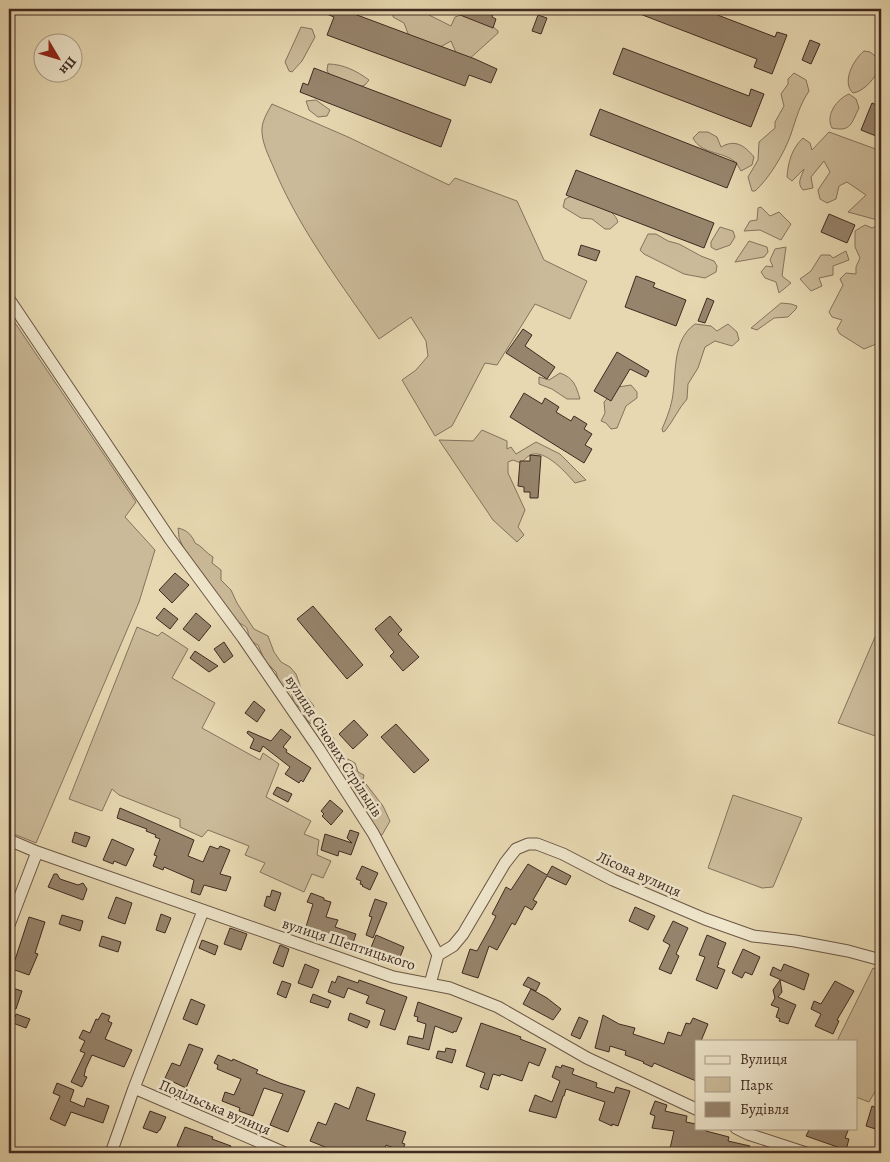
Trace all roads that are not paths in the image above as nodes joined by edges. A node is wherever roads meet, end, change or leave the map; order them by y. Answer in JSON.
{"nodes":[{"id":1,"x":9,"y":298,"type":"edge"},
{"id":2,"x":9,"y":840,"type":"edge"},
{"id":3,"x":37,"y":852,"type":"junction"},
{"id":4,"x":203,"y":911,"type":"junction"},
{"id":5,"x":9,"y":925,"type":"edge"},
{"id":6,"x":438,"y":955,"type":"junction"},
{"id":7,"x":881,"y":960,"type":"edge"},
{"id":8,"x":430,"y":984,"type":"junction"},
{"id":9,"x":134,"y":1088,"type":"junction"},
{"id":10,"x":695,"y":1109,"type":"edge"},
{"id":11,"x":740,"y":1130,"type":"edge"},
{"id":12,"x":111,"y":1153,"type":"edge"},
{"id":13,"x":285,"y":1153,"type":"edge"},
{"id":14,"x":806,"y":1153,"type":"edge"}],
"edges":[{"from":1,"to":6,"type":"street","name":"вулиця Січових Стрільців"},
{"from":2,"to":3,"type":"street","name":"вулиця Шептицького"},
{"from":3,"to":4,"type":"street","name":"вулиця Шептицького"},
{"from":3,"to":5,"type":"street"},
{"from":4,"to":8,"type":"street","name":"вулиця Шептицького"},
{"from":4,"to":9,"type":"street"},
{"from":6,"to":7,"type":"street","name":"Лісова вулиця"},
{"from":6,"to":8,"type":"street"},
{"from":8,"to":10,"type":"street","name":"вулиця Шептицького"},
{"from":9,"to":12,"type":"street"},
{"from":9,"to":13,"type":"street","name":"Подільська вулиця"},
{"from":11,"to":14,"type":"street"}]}
